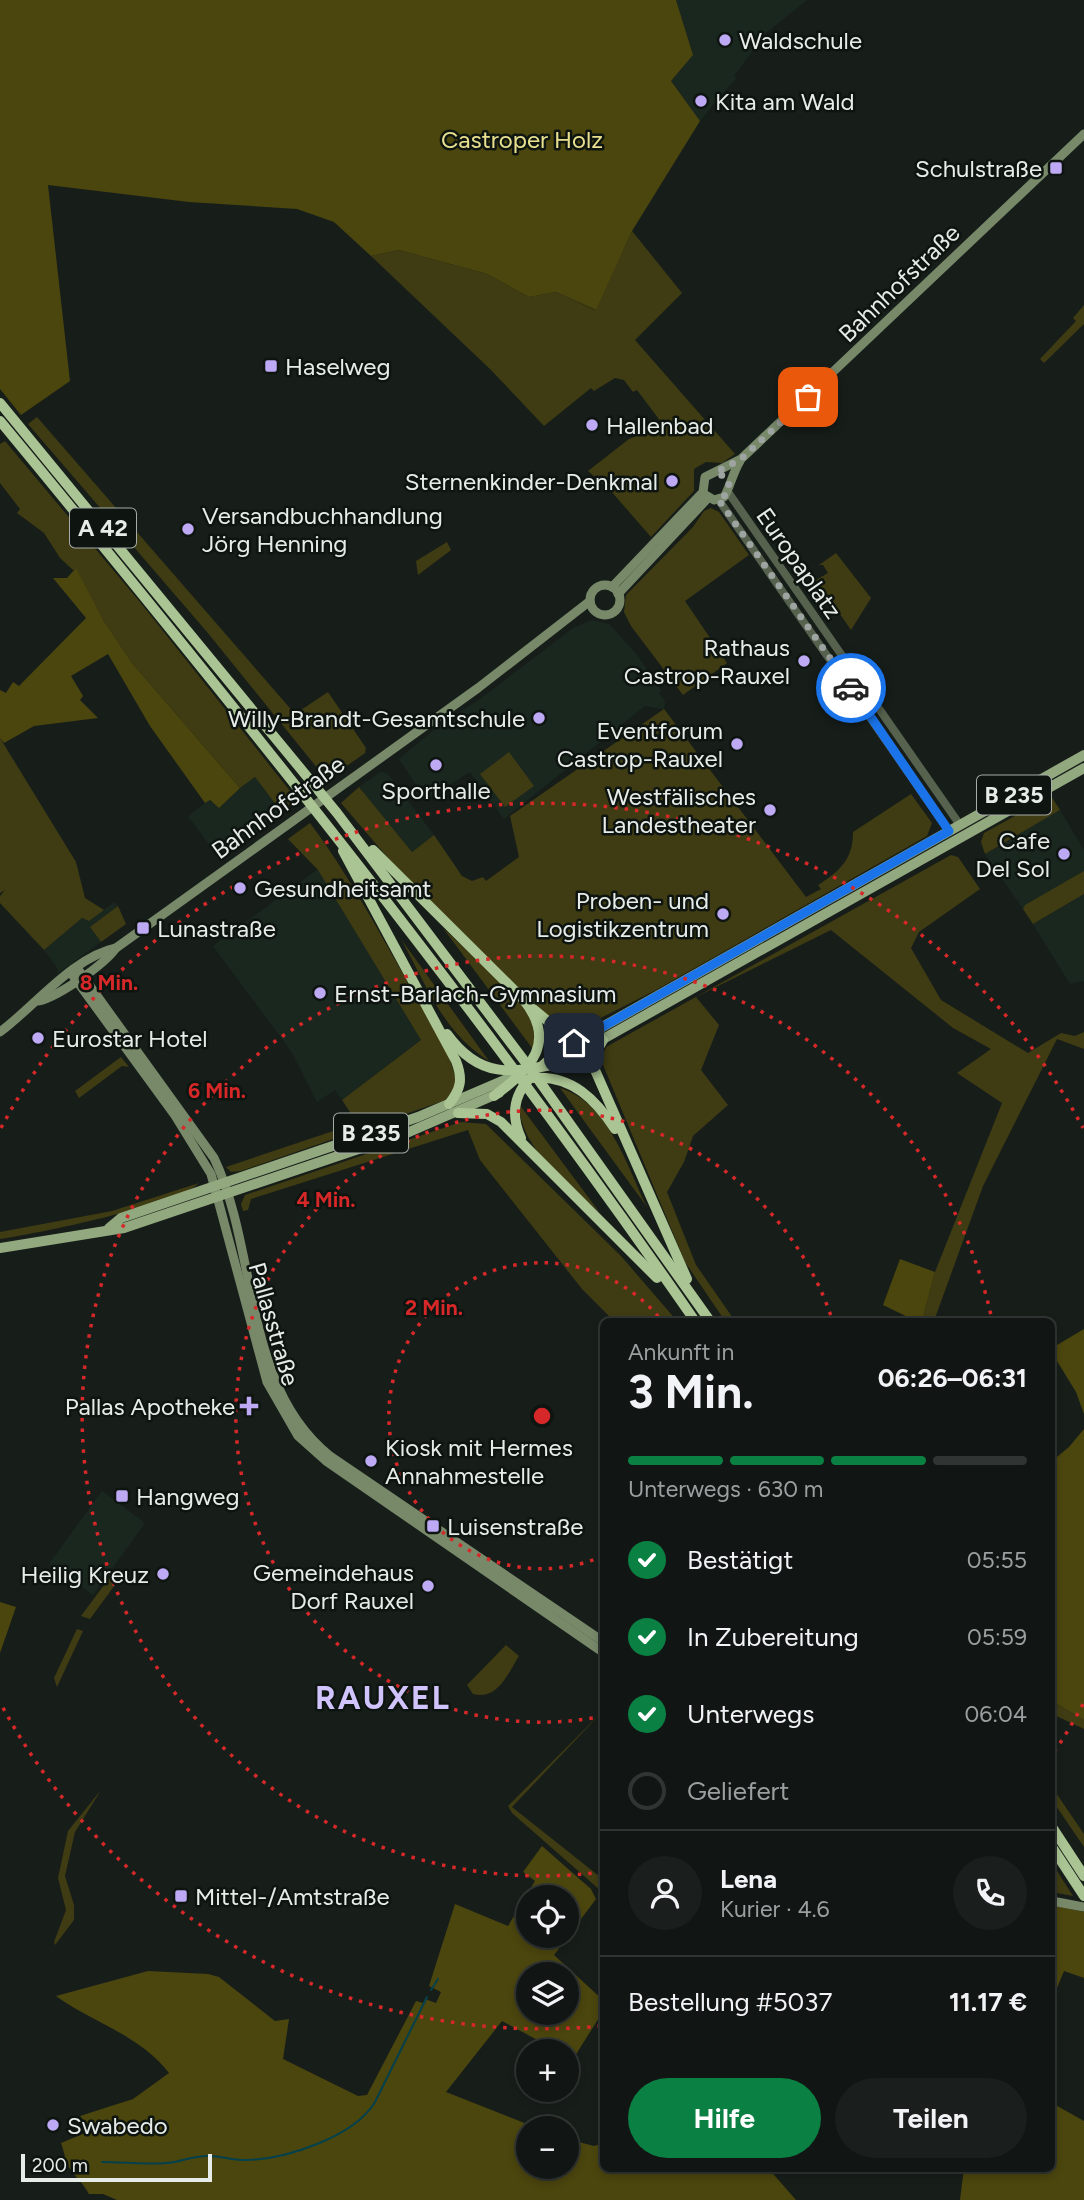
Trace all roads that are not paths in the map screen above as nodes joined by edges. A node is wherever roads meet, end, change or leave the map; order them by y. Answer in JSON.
{"nodes":[{"id":1,"x":1084,"y":134,"type":"edge"},
{"id":2,"x":0,"y":403,"type":"edge"},
{"id":3,"x":0,"y":421,"type":"edge"},
{"id":4,"x":741,"y":459,"type":"junction"},
{"id":5,"x":716,"y":472,"type":"junction"},
{"id":6,"x":728,"y":488,"type":"junction"},
{"id":7,"x":705,"y":495,"type":"junction"},
{"id":8,"x":718,"y":499,"type":"junction"},
{"id":9,"x":615,"y":591,"type":"junction"},
{"id":10,"x":590,"y":601,"type":"junction"},
{"id":11,"x":596,"y":612,"type":"junction"},
{"id":12,"x":565,"y":624,"type":"junction"},
{"id":13,"x":888,"y":724,"type":"junction"},
{"id":14,"x":888,"y":743,"type":"junction"},
{"id":15,"x":1084,"y":755,"type":"edge"},
{"id":16,"x":1084,"y":768,"type":"edge"},
{"id":17,"x":337,"y":813,"type":"junction"},
{"id":18,"x":326,"y":821,"type":"junction"},
{"id":19,"x":960,"y":825,"type":"junction"},
{"id":20,"x":949,"y":831,"type":"junction"},
{"id":21,"x":77,"y":974,"type":"junction"},
{"id":22,"x":528,"y":1006,"type":"junction"},
{"id":23,"x":431,"y":1012,"type":"junction"},
{"id":24,"x":0,"y":1032,"type":"edge"},
{"id":25,"x":592,"y":1033,"type":"junction"},
{"id":26,"x":603,"y":1040,"type":"junction"},
{"id":27,"x":550,"y":1062,"type":"junction"},
{"id":28,"x":528,"y":1074,"type":"junction"},
{"id":29,"x":503,"y":1086,"type":"junction"},
{"id":30,"x":449,"y":1104,"type":"junction"},
{"id":31,"x":458,"y":1113,"type":"junction"},
{"id":32,"x":626,"y":1146,"type":"junction"},
{"id":33,"x":526,"y":1147,"type":"junction"},
{"id":34,"x":222,"y":1190,"type":"junction"},
{"id":35,"x":0,"y":1248,"type":"edge"},
{"id":36,"x":701,"y":1307,"type":"junction"},
{"id":37,"x":688,"y":1311,"type":"junction"},
{"id":38,"x":693,"y":1318,"type":"edge"},
{"id":39,"x":708,"y":1318,"type":"edge"},
{"id":40,"x":600,"y":1639,"type":"edge"},
{"id":41,"x":600,"y":1650,"type":"edge"},
{"id":42,"x":1055,"y":1832,"type":"edge"},
{"id":43,"x":1055,"y":1852,"type":"edge"},
{"id":44,"x":1084,"y":1877,"type":"edge"},
{"id":45,"x":1084,"y":1896,"type":"edge"},
{"id":46,"x":1055,"y":1902,"type":"edge"},
{"id":47,"x":1084,"y":1907,"type":"edge"}],
"edges":[{"from":1,"to":4,"type":"main road","name":"Bahnhofstraße"},
{"from":2,"to":17,"type":"highway","number":"A 42"},
{"from":3,"to":18,"type":"highway","number":"A 42"},
{"from":4,"to":5,"type":"main road","name":"Bahnhofstraße"},
{"from":4,"to":6,"type":"main road","name":"Bahnhofstraße"},
{"from":5,"to":6,"type":"main road"},
{"from":5,"to":7,"type":"main road","name":"Bahnhofstraße"},
{"from":6,"to":8,"type":"main road"},
{"from":6,"to":13,"type":"street","name":"Europaplatz"},
{"from":7,"to":8,"type":"main road"},
{"from":7,"to":9,"type":"main road","name":"Bahnhofstraße"},
{"from":8,"to":14,"type":"street","name":"Europaplatz"},
{"from":9,"to":10,"type":"main road"},
{"from":9,"to":11,"type":"main road"},
{"from":10,"to":11,"type":"main road"},
{"from":10,"to":12,"type":"main road","name":"Bahnhofstraße"},
{"from":11,"to":12,"type":"main road","name":"Bahnhofstraße"},
{"from":12,"to":21,"type":"main road","name":"Bahnhofstraße"},
{"from":13,"to":14,"type":"street"},
{"from":13,"to":19,"type":"street","name":"Europaplatz"},
{"from":14,"to":20,"type":"street","name":"Europaplatz"},
{"from":15,"to":19,"type":"main road","number":"B 235"},
{"from":16,"to":26,"type":"main road","number":"B 235"},
{"from":17,"to":22,"type":"highway"},
{"from":17,"to":36,"type":"highway","number":"A 42"},
{"from":18,"to":23,"type":"highway"},
{"from":18,"to":37,"type":"highway","number":"A 42"},
{"from":19,"to":20,"type":"main road","number":"B 235"},
{"from":20,"to":25,"type":"main road","number":"B 235"},
{"from":21,"to":24,"type":"main road","name":"Bahnhofstraße"},
{"from":21,"to":34,"type":"main road","name":"Pallasstraße"},
{"from":22,"to":25,"type":"highway"},
{"from":22,"to":28,"type":"highway"},
{"from":23,"to":28,"type":"highway"},
{"from":23,"to":30,"type":"highway"},
{"from":25,"to":27,"type":"main road","number":"B 235"},
{"from":26,"to":27,"type":"main road","number":"B 235"},
{"from":26,"to":32,"type":"highway"},
{"from":27,"to":28,"type":"highway"},
{"from":28,"to":29,"type":"highway"},
{"from":28,"to":32,"type":"highway"},
{"from":28,"to":33,"type":"highway"},
{"from":29,"to":30,"type":"main road","number":"B 235"},
{"from":29,"to":31,"type":"main road","number":"B 235"},
{"from":30,"to":34,"type":"main road","number":"B 235"},
{"from":31,"to":33,"type":"highway"},
{"from":31,"to":34,"type":"main road","number":"B 235"},
{"from":32,"to":36,"type":"highway"},
{"from":33,"to":37,"type":"highway"},
{"from":34,"to":35,"type":"main road","number":"B 235"},
{"from":34,"to":40,"type":"main road","name":"Pallasstraße"},
{"from":34,"to":41,"type":"main road","name":"Pallasstraße"},
{"from":36,"to":39,"type":"highway","number":"A 42"},
{"from":37,"to":38,"type":"highway","number":"A 42"},
{"from":42,"to":44,"type":"highway"},
{"from":43,"to":45,"type":"highway"},
{"from":46,"to":47,"type":"main road"}]}
